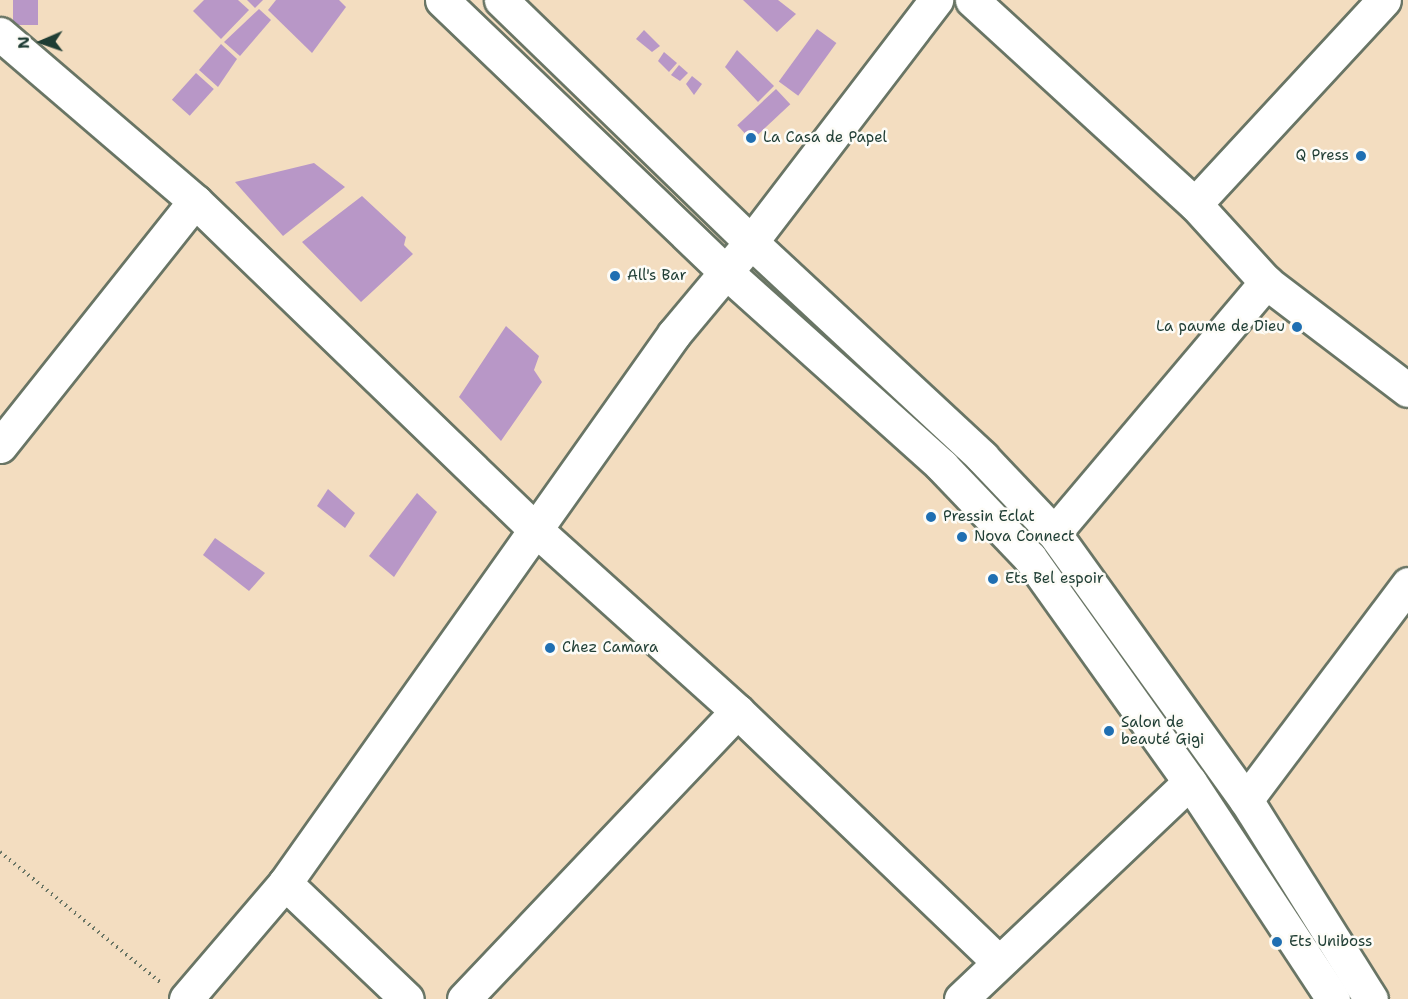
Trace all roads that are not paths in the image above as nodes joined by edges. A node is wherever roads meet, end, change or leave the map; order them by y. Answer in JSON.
{"nodes":[{"id":1,"x":442,"y":0,"type":"edge"},
{"id":2,"x":501,"y":0,"type":"edge"},
{"id":3,"x":936,"y":0,"type":"edge"},
{"id":4,"x":972,"y":0,"type":"edge"},
{"id":5,"x":1383,"y":0,"type":"edge"},
{"id":6,"x":0,"y":34,"type":"edge"},
{"id":7,"x":195,"y":201,"type":"junction"},
{"id":8,"x":1195,"y":204,"type":"junction"},
{"id":9,"x":751,"y":242,"type":"junction"},
{"id":10,"x":725,"y":271,"type":"junction"},
{"id":11,"x":1266,"y":282,"type":"junction"},
{"id":12,"x":1408,"y":390,"type":"edge"},
{"id":13,"x":0,"y":446,"type":"edge"},
{"id":14,"x":535,"y":529,"type":"junction"},
{"id":15,"x":1054,"y":533,"type":"junction"},
{"id":16,"x":1408,"y":584,"type":"edge"},
{"id":17,"x":737,"y":711,"type":"junction"},
{"id":18,"x":1190,"y":782,"type":"junction"},
{"id":19,"x":1246,"y":800,"type":"junction"},
{"id":20,"x":285,"y":883,"type":"junction"},
{"id":21,"x":998,"y":961,"type":"junction"},
{"id":22,"x":174,"y":992,"type":"edge"},
{"id":23,"x":407,"y":999,"type":"edge"},
{"id":24,"x":464,"y":999,"type":"edge"},
{"id":25,"x":961,"y":999,"type":"edge"},
{"id":26,"x":1334,"y":999,"type":"edge"},
{"id":27,"x":1371,"y":999,"type":"edge"}],
"edges":[{"from":1,"to":10,"type":"street"},
{"from":2,"to":9,"type":"street"},
{"from":3,"to":9,"type":"street"},
{"from":4,"to":8,"type":"street"},
{"from":5,"to":8,"type":"street"},
{"from":6,"to":7,"type":"street"},
{"from":7,"to":13,"type":"street"},
{"from":7,"to":14,"type":"street"},
{"from":8,"to":11,"type":"street"},
{"from":9,"to":10,"type":"street"},
{"from":9,"to":15,"type":"street"},
{"from":10,"to":14,"type":"street"},
{"from":10,"to":18,"type":"street"},
{"from":11,"to":12,"type":"street"},
{"from":11,"to":15,"type":"street"},
{"from":14,"to":17,"type":"street"},
{"from":14,"to":20,"type":"street"},
{"from":15,"to":19,"type":"street"},
{"from":16,"to":19,"type":"street"},
{"from":17,"to":21,"type":"street"},
{"from":17,"to":24,"type":"street"},
{"from":18,"to":21,"type":"street"},
{"from":18,"to":26,"type":"street"},
{"from":19,"to":27,"type":"street"},
{"from":20,"to":22,"type":"street"},
{"from":20,"to":23,"type":"street"},
{"from":21,"to":25,"type":"street"}]}
